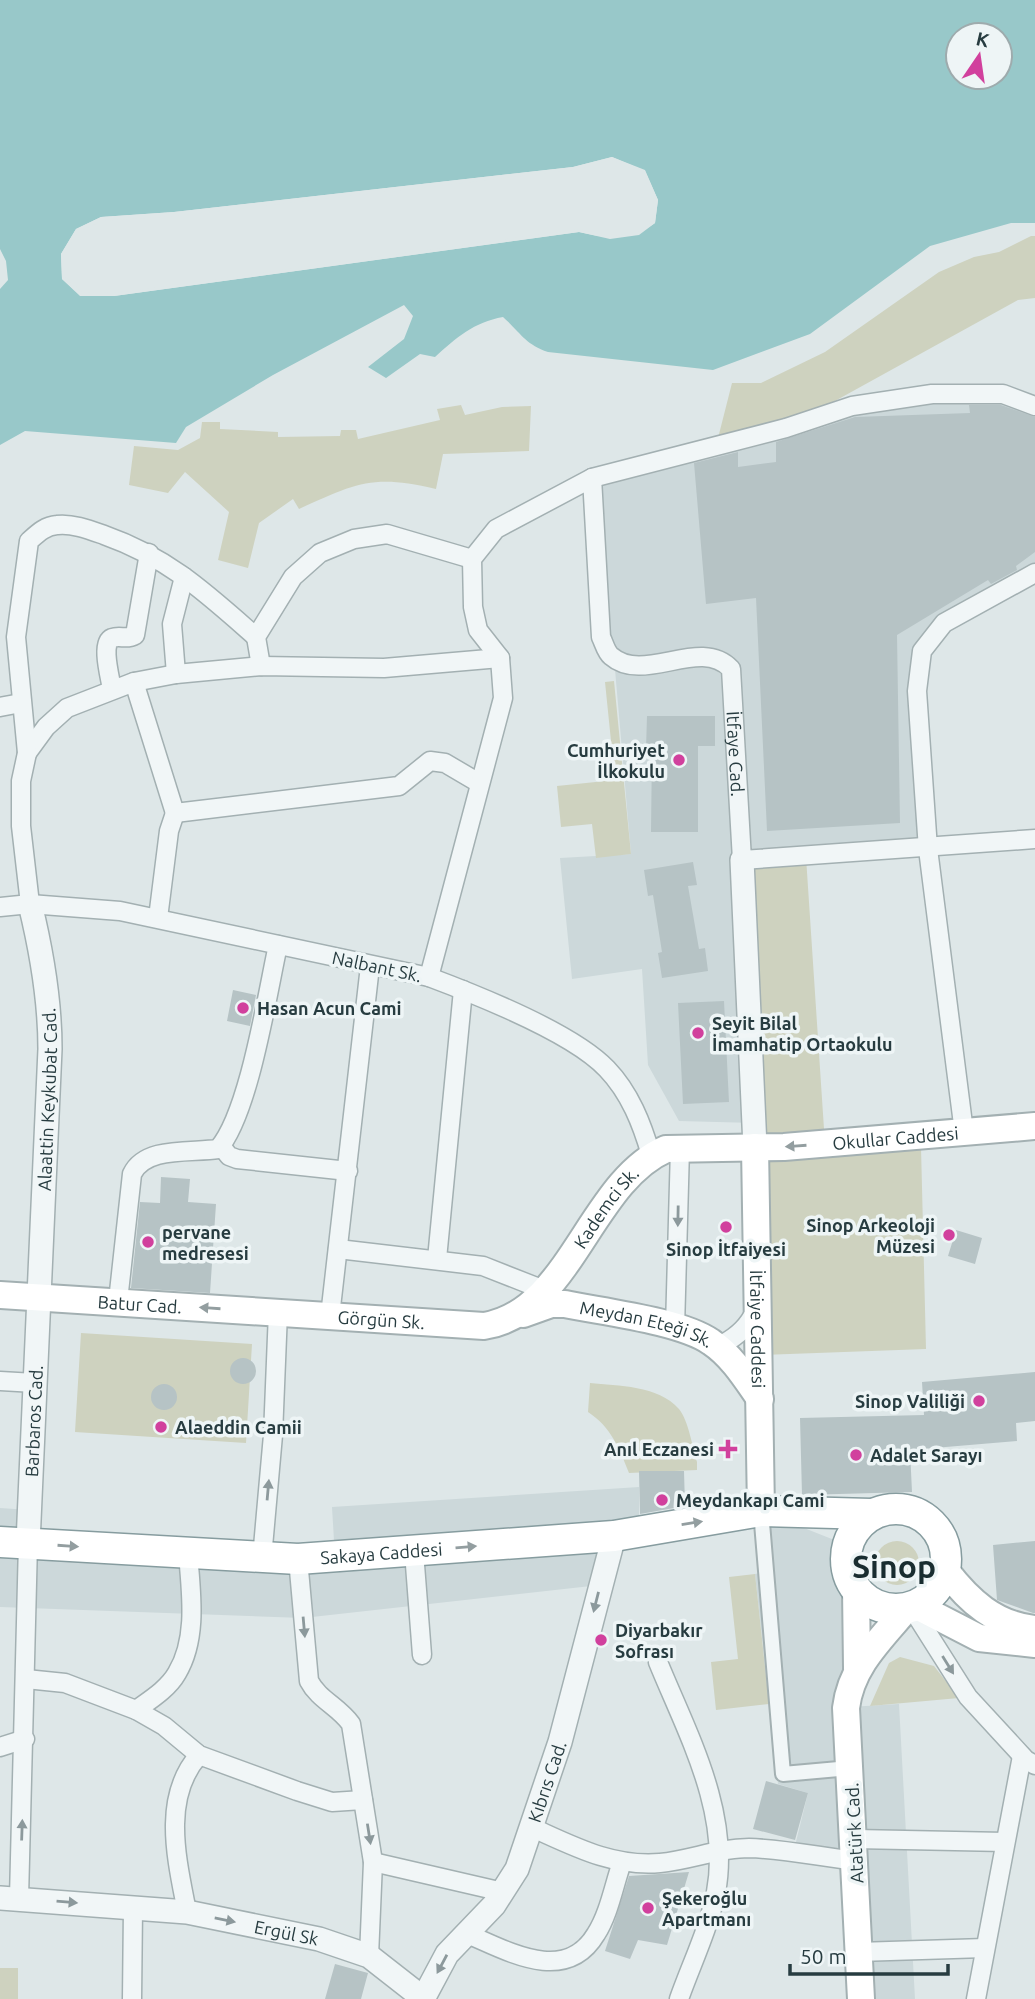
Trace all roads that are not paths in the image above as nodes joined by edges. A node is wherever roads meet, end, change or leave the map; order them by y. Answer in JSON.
{"nodes":[{"id":1,"x":1035,"y":406,"type":"edge"},
{"id":2,"x":592,"y":478,"type":"junction"},
{"id":3,"x":149,"y":552,"type":"junction"},
{"id":4,"x":472,"y":559,"type":"junction"},
{"id":5,"x":1035,"y":573,"type":"edge"},
{"id":6,"x":184,"y":577,"type":"junction"},
{"id":7,"x":256,"y":637,"type":"junction"},
{"id":8,"x":500,"y":658,"type":"junction"},
{"id":9,"x":261,"y":666,"type":"junction"},
{"id":10,"x":176,"y":674,"type":"junction"},
{"id":11,"x":134,"y":682,"type":"junction"},
{"id":12,"x":112,"y":690,"type":"junction"},
{"id":13,"x":21,"y":703,"type":"junction"},
{"id":14,"x":0,"y":707,"type":"edge"},
{"id":15,"x":27,"y":753,"type":"junction"},
{"id":16,"x":480,"y":783,"type":"junction"},
{"id":17,"x":175,"y":813,"type":"junction"},
{"id":18,"x":1035,"y":839,"type":"edge"},
{"id":19,"x":928,"y":849,"type":"junction"},
{"id":20,"x":742,"y":860,"type":"junction"},
{"id":21,"x":30,"y":904,"type":"junction"},
{"id":22,"x":0,"y":907,"type":"edge"},
{"id":23,"x":158,"y":918,"type":"junction"},
{"id":24,"x":278,"y":945,"type":"junction"},
{"id":25,"x":370,"y":965,"type":"junction"},
{"id":26,"x":429,"y":977,"type":"junction"},
{"id":27,"x":463,"y":990,"type":"junction"},
{"id":28,"x":1035,"y":1126,"type":"edge"},
{"id":29,"x":964,"y":1132,"type":"junction"},
{"id":30,"x":221,"y":1146,"type":"junction"},
{"id":31,"x":755,"y":1147,"type":"junction"},
{"id":32,"x":680,"y":1148,"type":"junction"},
{"id":33,"x":651,"y":1155,"type":"junction"},
{"id":34,"x":348,"y":1171,"type":"junction"},
{"id":35,"x":338,"y":1249,"type":"junction"},
{"id":36,"x":437,"y":1259,"type":"junction"},
{"id":37,"x":544,"y":1290,"type":"junction"},
{"id":38,"x":0,"y":1295,"type":"edge"},
{"id":39,"x":38,"y":1297,"type":"junction"},
{"id":40,"x":118,"y":1301,"type":"junction"},
{"id":41,"x":760,"y":1304,"type":"junction"},
{"id":42,"x":278,"y":1312,"type":"junction"},
{"id":43,"x":330,"y":1316,"type":"junction"},
{"id":44,"x":496,"y":1323,"type":"junction"},
{"id":45,"x":675,"y":1328,"type":"junction"},
{"id":46,"x":712,"y":1342,"type":"junction"},
{"id":47,"x":0,"y":1381,"type":"edge"},
{"id":48,"x":35,"y":1383,"type":"junction"},
{"id":49,"x":760,"y":1399,"type":"junction"},
{"id":50,"x":761,"y":1511,"type":"junction"},
{"id":51,"x":871,"y":1514,"type":"junction"},
{"id":52,"x":614,"y":1536,"type":"junction"},
{"id":53,"x":14,"y":1542,"type":"edge"},
{"id":54,"x":847,"y":1545,"type":"junction"},
{"id":55,"x":414,"y":1552,"type":"junction"},
{"id":56,"x":188,"y":1554,"type":"junction"},
{"id":57,"x":262,"y":1558,"type":"junction"},
{"id":58,"x":298,"y":1559,"type":"junction"},
{"id":59,"x":946,"y":1571,"type":"junction"},
{"id":60,"x":856,"y":1588,"type":"junction"},
{"id":61,"x":911,"y":1607,"type":"junction"},
{"id":62,"x":1035,"y":1629,"type":"edge"},
{"id":63,"x":1035,"y":1644,"type":"edge"},
{"id":64,"x":422,"y":1655,"type":"dead end"},
{"id":65,"x":658,"y":1662,"type":"dead end"},
{"id":66,"x":857,"y":1668,"type":"junction"},
{"id":67,"x":26,"y":1679,"type":"junction"},
{"id":68,"x":136,"y":1710,"type":"junction"},
{"id":69,"x":25,"y":1739,"type":"junction"},
{"id":70,"x":0,"y":1747,"type":"edge"},
{"id":71,"x":200,"y":1755,"type":"junction"},
{"id":72,"x":1028,"y":1760,"type":"edge"},
{"id":73,"x":850,"y":1768,"type":"junction"},
{"id":74,"x":363,"y":1800,"type":"junction"},
{"id":75,"x":533,"y":1828,"type":"junction"},
{"id":76,"x":1005,"y":1842,"type":"junction"},
{"id":77,"x":718,"y":1850,"type":"junction"},
{"id":78,"x":855,"y":1850,"type":"junction"},
{"id":79,"x":373,"y":1862,"type":"junction"},
{"id":80,"x":622,"y":1862,"type":"junction"},
{"id":81,"x":503,"y":1892,"type":"junction"},
{"id":82,"x":10,"y":1898,"type":"edge"},
{"id":83,"x":134,"y":1908,"type":"junction"},
{"id":84,"x":187,"y":1912,"type":"junction"},
{"id":85,"x":465,"y":1933,"type":"junction"},
{"id":86,"x":985,"y":1948,"type":"junction"},
{"id":87,"x":858,"y":1952,"type":"junction"},
{"id":88,"x":369,"y":1956,"type":"junction"},
{"id":89,"x":132,"y":1999,"type":"edge"},
{"id":90,"x":423,"y":1999,"type":"edge"},
{"id":91,"x":679,"y":1999,"type":"edge"},
{"id":92,"x":861,"y":1999,"type":"edge"},
{"id":93,"x":976,"y":1999,"type":"edge"}],
"edges":[{"from":1,"to":2,"type":"street"},
{"from":2,"to":4,"type":"street"},
{"from":2,"to":20,"type":"street","name":"İtfaye Cad."},
{"from":3,"to":6,"type":"street"},
{"from":3,"to":12,"type":"street"},
{"from":3,"to":13,"type":"street"},
{"from":4,"to":7,"type":"street"},
{"from":4,"to":8,"type":"street"},
{"from":5,"to":19,"type":"street"},
{"from":6,"to":7,"type":"street"},
{"from":6,"to":10,"type":"street"},
{"from":7,"to":9,"type":"street"},
{"from":8,"to":9,"type":"street"},
{"from":8,"to":16,"type":"street"},
{"from":9,"to":10,"type":"street"},
{"from":10,"to":11,"type":"street"},
{"from":11,"to":12,"type":"street"},
{"from":11,"to":17,"type":"street"},
{"from":12,"to":15,"type":"street"},
{"from":13,"to":14,"type":"street"},
{"from":13,"to":15,"type":"street"},
{"from":15,"to":21,"type":"street"},
{"from":16,"to":17,"type":"street"},
{"from":16,"to":26,"type":"street"},
{"from":17,"to":23,"type":"street"},
{"from":18,"to":19,"type":"street"},
{"from":19,"to":20,"type":"street"},
{"from":19,"to":29,"type":"street"},
{"from":20,"to":31,"type":"street","name":"İtfaye Cad."},
{"from":21,"to":22,"type":"street","name":"Nalbant Sk."},
{"from":21,"to":23,"type":"street","name":"Nalbant Sk."},
{"from":21,"to":39,"type":"street","name":"Alaattin Keykubat Cad."},
{"from":23,"to":24,"type":"street","name":"Nalbant Sk."},
{"from":24,"to":25,"type":"street","name":"Nalbant Sk."},
{"from":24,"to":30,"type":"street"},
{"from":25,"to":26,"type":"street","name":"Nalbant Sk."},
{"from":25,"to":34,"type":"street"},
{"from":26,"to":27,"type":"street","name":"Nalbant Sk."},
{"from":27,"to":33,"type":"street","name":"Nalbant Sk."},
{"from":27,"to":36,"type":"street"},
{"from":28,"to":29,"type":"main road","name":"Okullar Caddesi"},
{"from":29,"to":31,"type":"main road","name":"Okullar Caddesi","one_way":true},
{"from":30,"to":34,"type":"street"},
{"from":30,"to":40,"type":"street"},
{"from":31,"to":32,"type":"main road","name":"Kademci Sk."},
{"from":31,"to":41,"type":"main road","name":"İtfaiye Caddesi"},
{"from":32,"to":33,"type":"main road","name":"Kademci Sk."},
{"from":32,"to":45,"type":"street","one_way":true},
{"from":33,"to":37,"type":"main road","name":"Kademci Sk."},
{"from":34,"to":35,"type":"street"},
{"from":35,"to":36,"type":"street"},
{"from":35,"to":43,"type":"street"},
{"from":36,"to":37,"type":"street"},
{"from":37,"to":44,"type":"main road","name":"Kademci Sk."},
{"from":38,"to":39,"type":"main road","name":"Batur Cad."},
{"from":39,"to":40,"type":"main road","name":"Batur Cad."},
{"from":39,"to":48,"type":"street","name":"Barbaros Cad."},
{"from":42,"to":40,"type":"main road","name":"Batur Cad.","one_way":true},
{"from":41,"to":46,"type":"street"},
{"from":41,"to":49,"type":"main road","name":"İtfaiye Caddesi"},
{"from":42,"to":43,"type":"main road","name":"Görgün Sk."},
{"from":57,"to":42,"type":"street","one_way":true},
{"from":43,"to":44,"type":"main road","name":"Görgün Sk."},
{"from":44,"to":45,"type":"main road","name":"Meydan Eteği Sk."},
{"from":45,"to":46,"type":"main road","name":"Meydan Eteği Sk."},
{"from":46,"to":49,"type":"main road","name":"Meydan Eteği Sk."},
{"from":47,"to":48,"type":"street"},
{"from":48,"to":53,"type":"street","name":"Barbaros Cad."},
{"from":49,"to":50,"type":"main road","name":"İtfaiye Caddesi"},
{"from":50,"to":51,"type":"highway","name":"Sakaya Caddesi"},
{"from":52,"to":50,"type":"highway","name":"Sakaya Caddesi","one_way":true},
{"from":50,"to":54,"type":"highway"},
{"from":50,"to":73,"type":"street"},
{"from":51,"to":54,"type":"highway"},
{"from":51,"to":59,"type":"highway"},
{"from":55,"to":52,"type":"highway","name":"Sakaya Caddesi","one_way":true},
{"from":52,"to":75,"type":"street","name":"Kıbrıs Cad.","one_way":true},
{"from":53,"to":56,"type":"highway","name":"Sakaya Caddesi","one_way":true},
{"from":53,"to":67,"type":"street"},
{"from":54,"to":60,"type":"highway"},
{"from":55,"to":58,"type":"highway","name":"Sakaya Caddesi"},
{"from":55,"to":64,"type":"street"},
{"from":56,"to":57,"type":"highway","name":"Sakaya Caddesi"},
{"from":56,"to":68,"type":"street"},
{"from":57,"to":58,"type":"highway","name":"Sakaya Caddesi"},
{"from":58,"to":74,"type":"street","one_way":true},
{"from":59,"to":61,"type":"highway"},
{"from":59,"to":62,"type":"main road"},
{"from":60,"to":61,"type":"highway"},
{"from":60,"to":66,"type":"main road"},
{"from":61,"to":63,"type":"main road"},
{"from":61,"to":66,"type":"main road"},
{"from":61,"to":72,"type":"street","one_way":true},
{"from":65,"to":77,"type":"street"},
{"from":66,"to":73,"type":"main road","name":"Atatürk Cad."},
{"from":67,"to":68,"type":"street"},
{"from":67,"to":69,"type":"street"},
{"from":68,"to":71,"type":"street"},
{"from":69,"to":70,"type":"street"},
{"from":82,"to":69,"type":"street","one_way":true},
{"from":71,"to":74,"type":"street"},
{"from":71,"to":84,"type":"street"},
{"from":72,"to":76,"type":"street"},
{"from":73,"to":78,"type":"main road","name":"Atatürk Cad."},
{"from":74,"to":79,"type":"street","one_way":true},
{"from":75,"to":80,"type":"street"},
{"from":75,"to":81,"type":"street","name":"Kıbrıs Cad."},
{"from":76,"to":78,"type":"street"},
{"from":76,"to":86,"type":"street"},
{"from":77,"to":78,"type":"street"},
{"from":77,"to":80,"type":"street"},
{"from":77,"to":91,"type":"street"},
{"from":78,"to":87,"type":"main road","name":"Atatürk Cad."},
{"from":79,"to":81,"type":"street"},
{"from":79,"to":88,"type":"street"},
{"from":80,"to":85,"type":"street"},
{"from":81,"to":85,"type":"street","name":"Kıbrıs Cad."},
{"from":82,"to":83,"type":"street","name":"Ergül Sk","one_way":true},
{"from":83,"to":84,"type":"street","name":"Ergül Sk"},
{"from":83,"to":89,"type":"street"},
{"from":84,"to":88,"type":"street","name":"Ergül Sk","one_way":true},
{"from":85,"to":90,"type":"street","name":"Kıbrıs Cad.","one_way":true},
{"from":86,"to":87,"type":"street"},
{"from":86,"to":93,"type":"street"},
{"from":87,"to":92,"type":"main road","name":"Atatürk Cad."},
{"from":88,"to":90,"type":"street","name":"Ergül Sk"}]}
